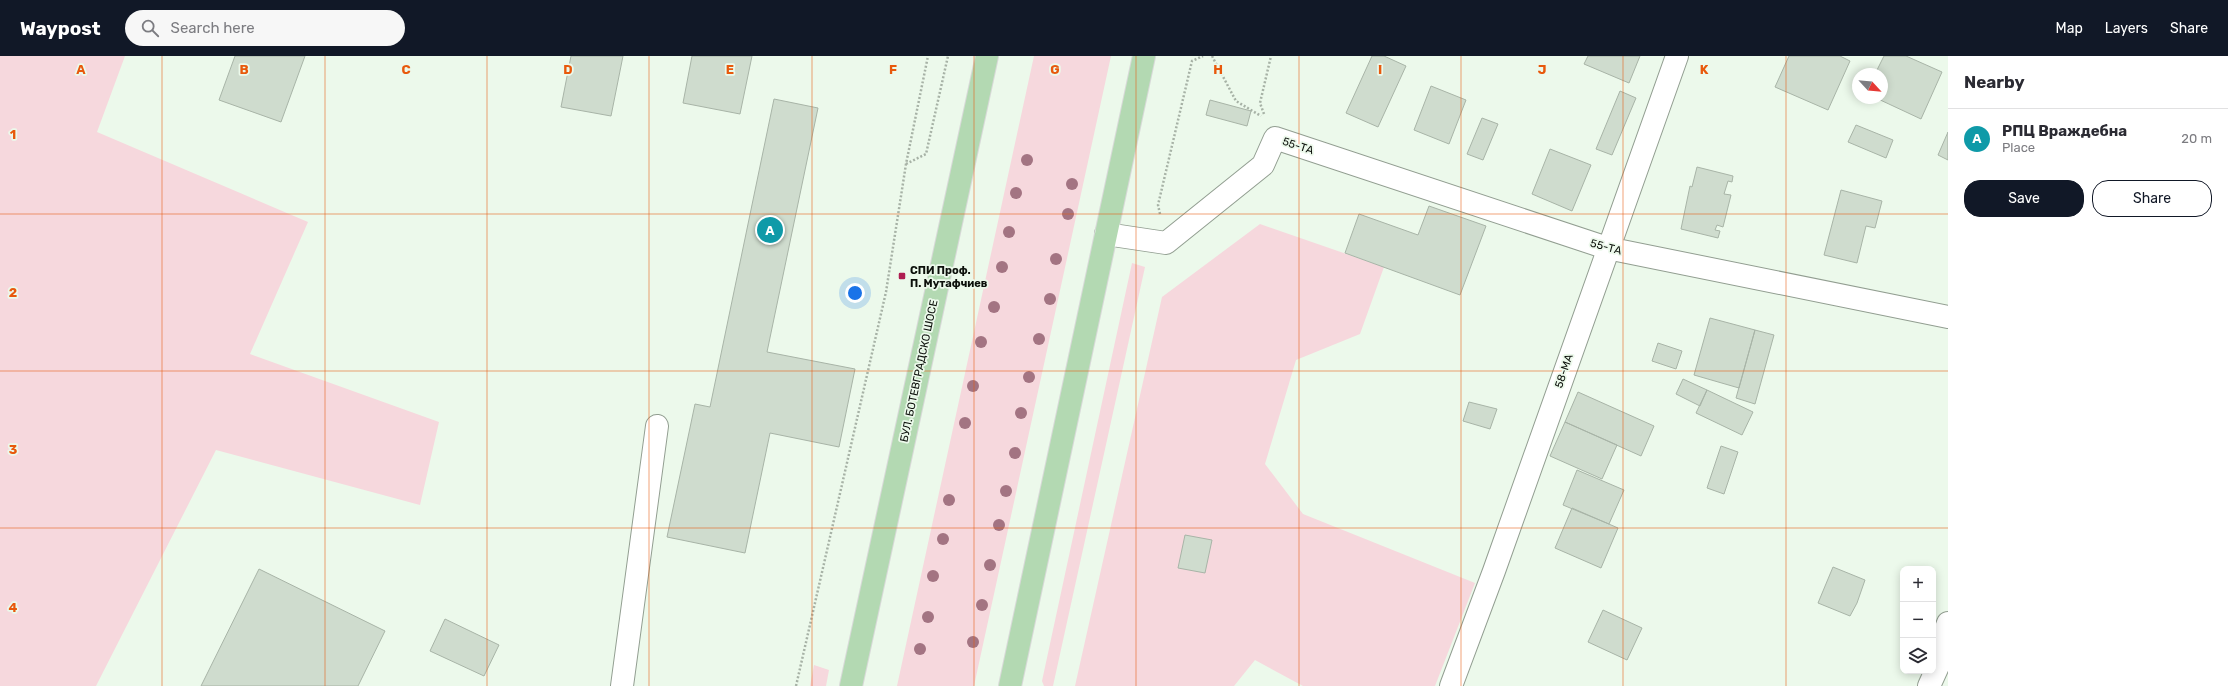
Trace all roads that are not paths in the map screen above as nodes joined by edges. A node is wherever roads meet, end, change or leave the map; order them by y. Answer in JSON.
{"nodes":[{"id":1,"x":987,"y":56,"type":"edge"},
{"id":2,"x":1144,"y":56,"type":"edge"},
{"id":3,"x":1677,"y":56,"type":"edge"},
{"id":4,"x":1106,"y":234,"type":"junction"},
{"id":5,"x":1607,"y":248,"type":"junction"},
{"id":6,"x":1948,"y":317,"type":"edge"},
{"id":7,"x":657,"y":426,"type":"dead end"},
{"id":8,"x":1948,"y":623,"type":"edge"},
{"id":9,"x":1944,"y":665,"type":"edge"},
{"id":10,"x":622,"y":686,"type":"edge"},
{"id":11,"x":851,"y":686,"type":"edge"},
{"id":12,"x":1010,"y":686,"type":"edge"},
{"id":13,"x":1451,"y":686,"type":"edge"},
{"id":14,"x":1929,"y":686,"type":"edge"}],
"edges":[{"from":1,"to":11,"type":"main road","name":"БУЛ. БОТЕВГРАДСКО ШОСЕ"},
{"from":2,"to":4,"type":"main road"},
{"from":3,"to":5,"type":"street","name":"58-МА"},
{"from":4,"to":5,"type":"street","name":"55-ТА"},
{"from":4,"to":12,"type":"main road"},
{"from":5,"to":6,"type":"street","name":"55-ТА"},
{"from":5,"to":13,"type":"street","name":"58-МА"},
{"from":7,"to":10,"type":"street"},
{"from":8,"to":9,"type":"street"},
{"from":9,"to":14,"type":"street"}]}
